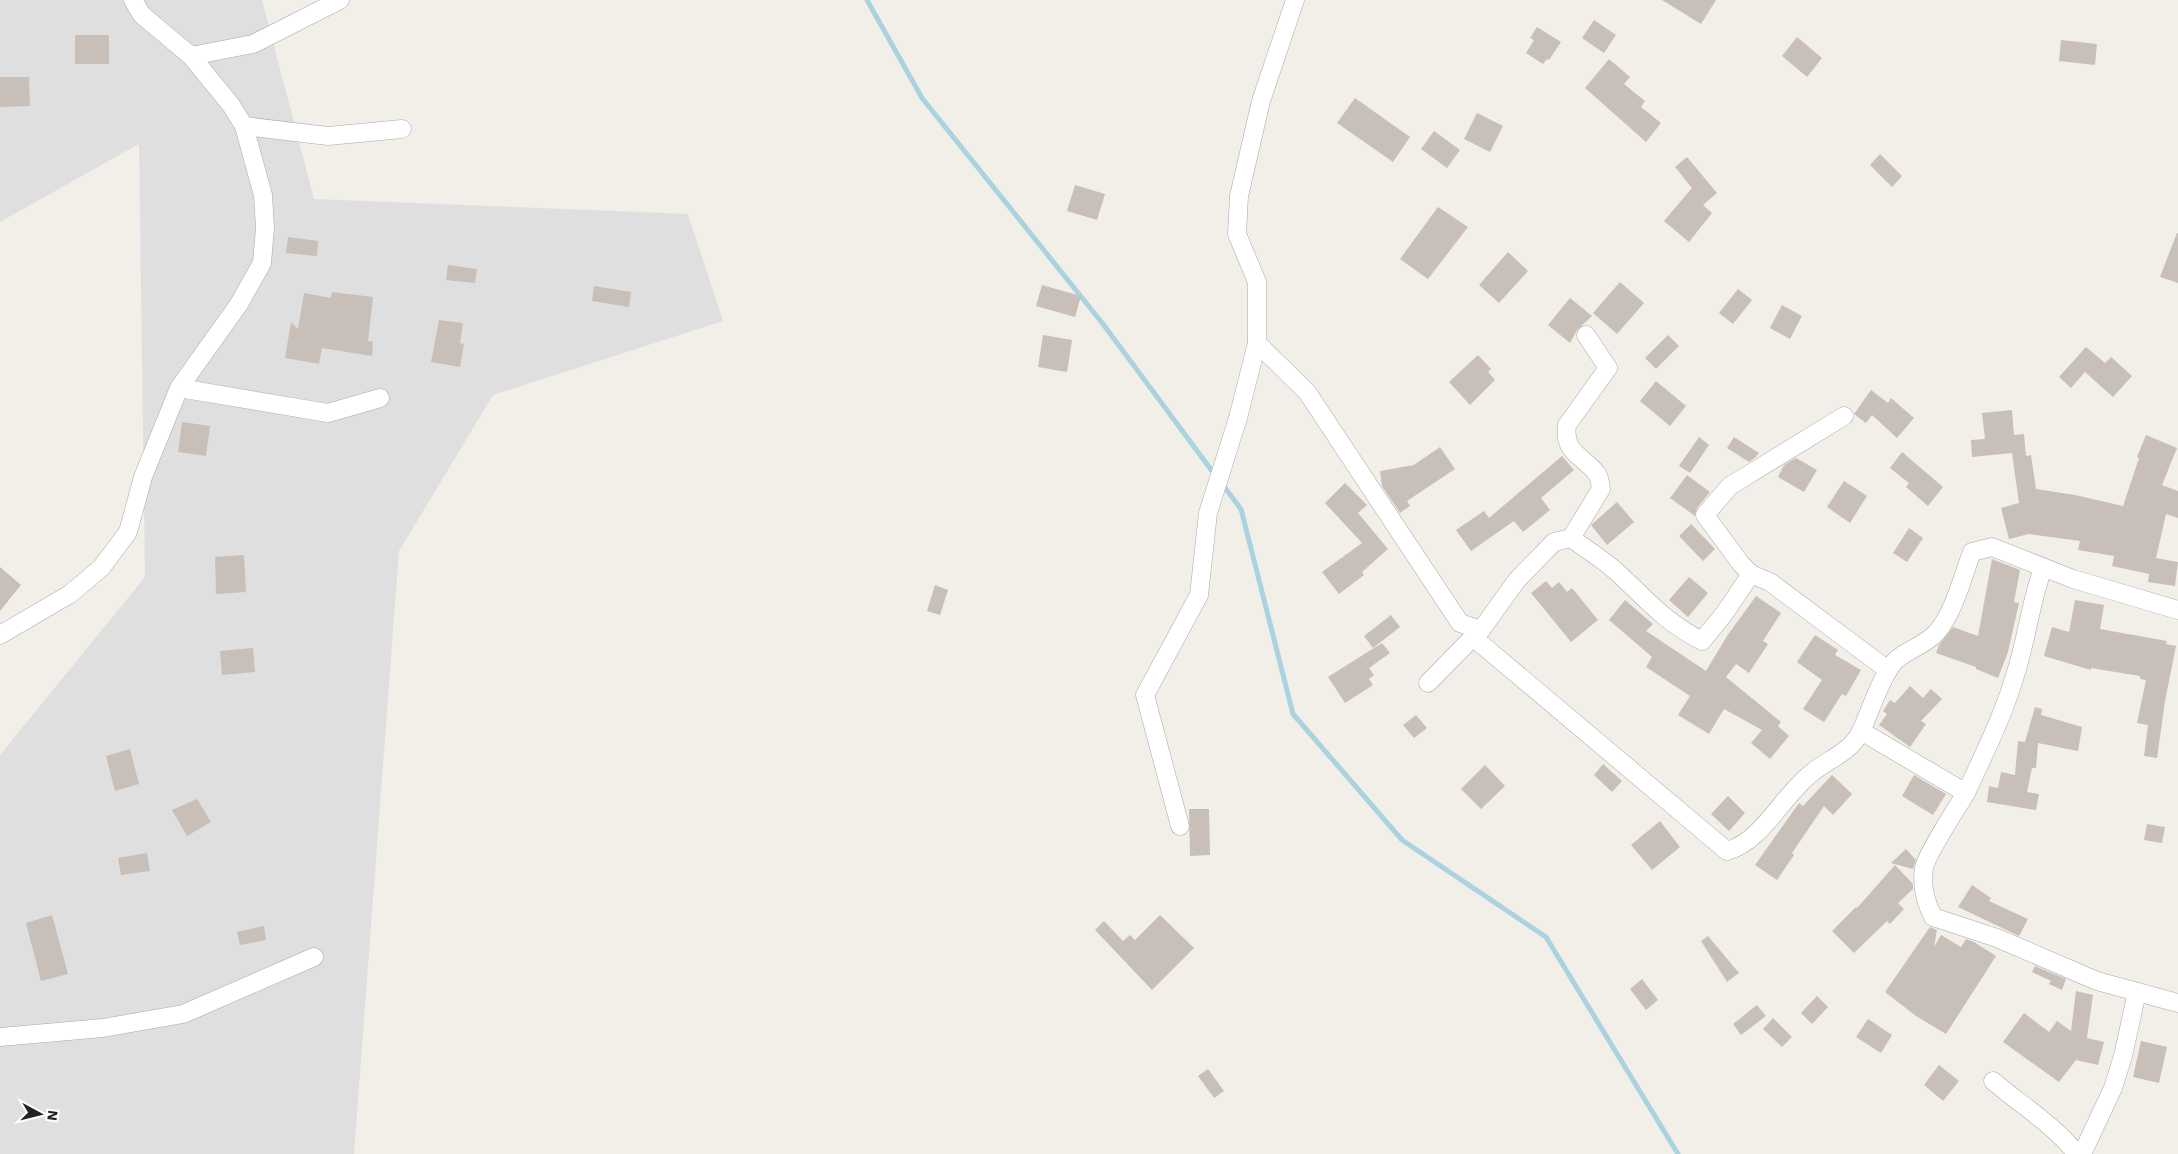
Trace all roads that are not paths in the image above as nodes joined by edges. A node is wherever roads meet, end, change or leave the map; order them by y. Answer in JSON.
{"nodes":[{"id":1,"x":133,"y":0,"type":"edge"},
{"id":2,"x":340,"y":0,"type":"edge"},
{"id":3,"x":1295,"y":0,"type":"edge"},
{"id":4,"x":191,"y":56,"type":"junction"},
{"id":5,"x":244,"y":126,"type":"junction"},
{"id":6,"x":402,"y":129,"type":"dead end"},
{"id":7,"x":1586,"y":335,"type":"dead end"},
{"id":8,"x":1257,"y":344,"type":"junction"},
{"id":9,"x":179,"y":388,"type":"junction"},
{"id":10,"x":380,"y":398,"type":"dead end"},
{"id":11,"x":1844,"y":416,"type":"dead end"},
{"id":12,"x":1571,"y":538,"type":"junction"},
{"id":13,"x":2043,"y":568,"type":"junction"},
{"id":14,"x":1752,"y":574,"type":"junction"},
{"id":15,"x":2178,"y":610,"type":"edge"},
{"id":16,"x":1477,"y":634,"type":"junction"},
{"id":17,"x":0,"y":635,"type":"edge"},
{"id":18,"x":1888,"y":670,"type":"junction"},
{"id":19,"x":1428,"y":683,"type":"dead end"},
{"id":20,"x":1861,"y":731,"type":"junction"},
{"id":21,"x":1966,"y":793,"type":"junction"},
{"id":22,"x":1180,"y":826,"type":"dead end"},
{"id":23,"x":314,"y":957,"type":"dead end"},
{"id":24,"x":2137,"y":992,"type":"junction"},
{"id":25,"x":2178,"y":1003,"type":"edge"},
{"id":26,"x":0,"y":1037,"type":"edge"},
{"id":27,"x":1993,"y":1081,"type":"dead end"},
{"id":28,"x":2077,"y":1154,"type":"edge"},
{"id":29,"x":2082,"y":1154,"type":"edge"}],
"edges":[{"from":1,"to":4,"type":"street"},
{"from":2,"to":4,"type":"street"},
{"from":3,"to":8,"type":"street"},
{"from":4,"to":5,"type":"street"},
{"from":5,"to":6,"type":"street"},
{"from":5,"to":9,"type":"street"},
{"from":7,"to":12,"type":"street"},
{"from":8,"to":16,"type":"street"},
{"from":8,"to":22,"type":"street"},
{"from":9,"to":10,"type":"street"},
{"from":9,"to":17,"type":"street"},
{"from":11,"to":14,"type":"street"},
{"from":12,"to":14,"type":"street"},
{"from":12,"to":16,"type":"street"},
{"from":13,"to":15,"type":"street"},
{"from":13,"to":18,"type":"street"},
{"from":13,"to":21,"type":"street"},
{"from":14,"to":18,"type":"street"},
{"from":16,"to":19,"type":"street"},
{"from":16,"to":20,"type":"street"},
{"from":18,"to":20,"type":"street"},
{"from":20,"to":21,"type":"street"},
{"from":21,"to":24,"type":"street"},
{"from":23,"to":26,"type":"street"},
{"from":24,"to":25,"type":"street"},
{"from":24,"to":29,"type":"street"},
{"from":27,"to":28,"type":"street"}]}
